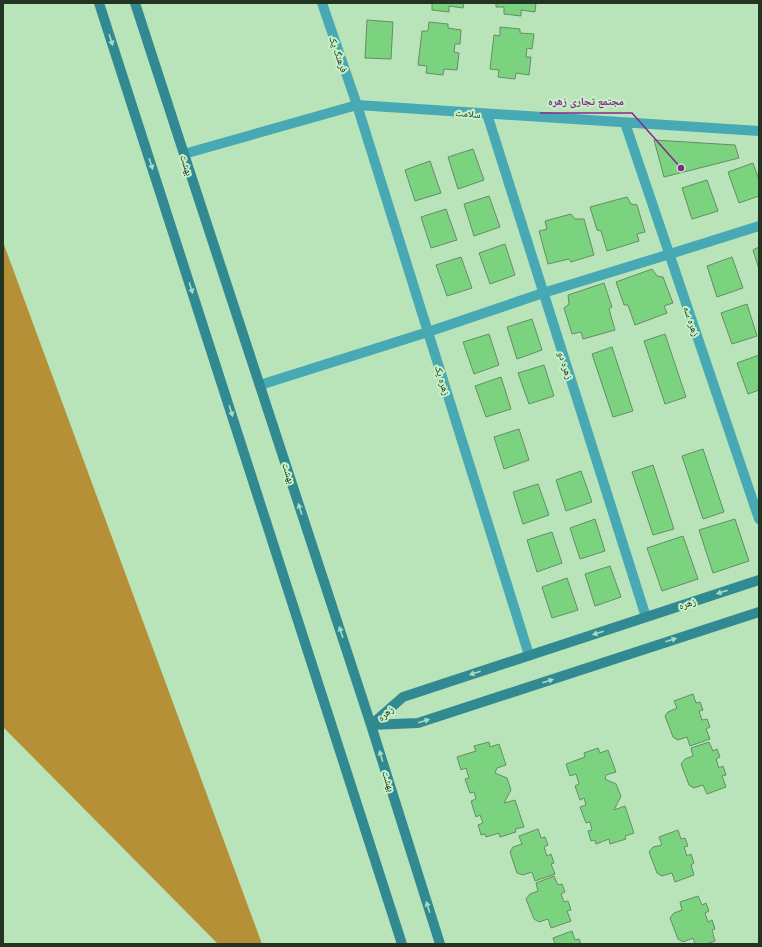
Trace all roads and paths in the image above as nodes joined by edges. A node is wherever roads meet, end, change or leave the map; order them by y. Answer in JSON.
{"nodes":[{"id":1,"x":99,"y":3,"type":"edge"},
{"id":2,"x":135,"y":3,"type":"edge"},
{"id":3,"x":322,"y":3,"type":"edge"},
{"id":4,"x":357,"y":105,"type":"junction"},
{"id":5,"x":487,"y":114,"type":"junction"},
{"id":6,"x":625,"y":123,"type":"junction"},
{"id":7,"x":759,"y":131,"type":"edge"},
{"id":8,"x":184,"y":154,"type":"junction"},
{"id":9,"x":759,"y":226,"type":"edge"},
{"id":10,"x":670,"y":254,"type":"junction"},
{"id":11,"x":543,"y":293,"type":"junction"},
{"id":12,"x":428,"y":332,"type":"junction"},
{"id":13,"x":260,"y":385,"type":"junction"},
{"id":14,"x":759,"y":519,"type":"edge"},
{"id":15,"x":759,"y":580,"type":"edge"},
{"id":16,"x":759,"y":612,"type":"edge"},
{"id":17,"x":646,"y":617,"type":"junction"},
{"id":18,"x":529,"y":655,"type":"junction"},
{"id":19,"x":371,"y":725,"type":"junction"},
{"id":20,"x":402,"y":944,"type":"edge"},
{"id":21,"x":440,"y":944,"type":"edge"}],
"edges":[{"from":1,"to":20,"type":"main road","one_way":true},
{"from":2,"to":8,"type":"main road","name":"بهشت"},
{"from":3,"to":4,"type":"street","name":"فرهنگ یک"},
{"from":4,"to":5,"type":"street","name":"سلامت"},
{"from":4,"to":8,"type":"street","name":"سلامت"},
{"from":4,"to":12,"type":"street","name":"زهره یک"},
{"from":5,"to":6,"type":"street","name":"سلامت"},
{"from":5,"to":11,"type":"street","name":"زهره دو"},
{"from":6,"to":7,"type":"street","name":"سلامت"},
{"from":6,"to":10,"type":"street","name":"زهره سه"},
{"from":8,"to":13,"type":"main road","name":"بهشت"},
{"from":9,"to":10,"type":"street"},
{"from":10,"to":11,"type":"street"},
{"from":10,"to":14,"type":"street","name":"زهره سه"},
{"from":11,"to":12,"type":"street"},
{"from":11,"to":17,"type":"street","name":"زهره دو"},
{"from":12,"to":13,"type":"street"},
{"from":12,"to":18,"type":"street","name":"زهره یک"},
{"from":19,"to":13,"type":"main road","name":"بهشت","one_way":true},
{"from":15,"to":17,"type":"main road","name":"زهره","one_way":true},
{"from":19,"to":16,"type":"main road","name":"زهره","one_way":true},
{"from":17,"to":18,"type":"main road","name":"زهره","one_way":true},
{"from":18,"to":19,"type":"main road","name":"زهره","one_way":true},
{"from":21,"to":19,"type":"main road","name":"بهشت","one_way":true}]}
